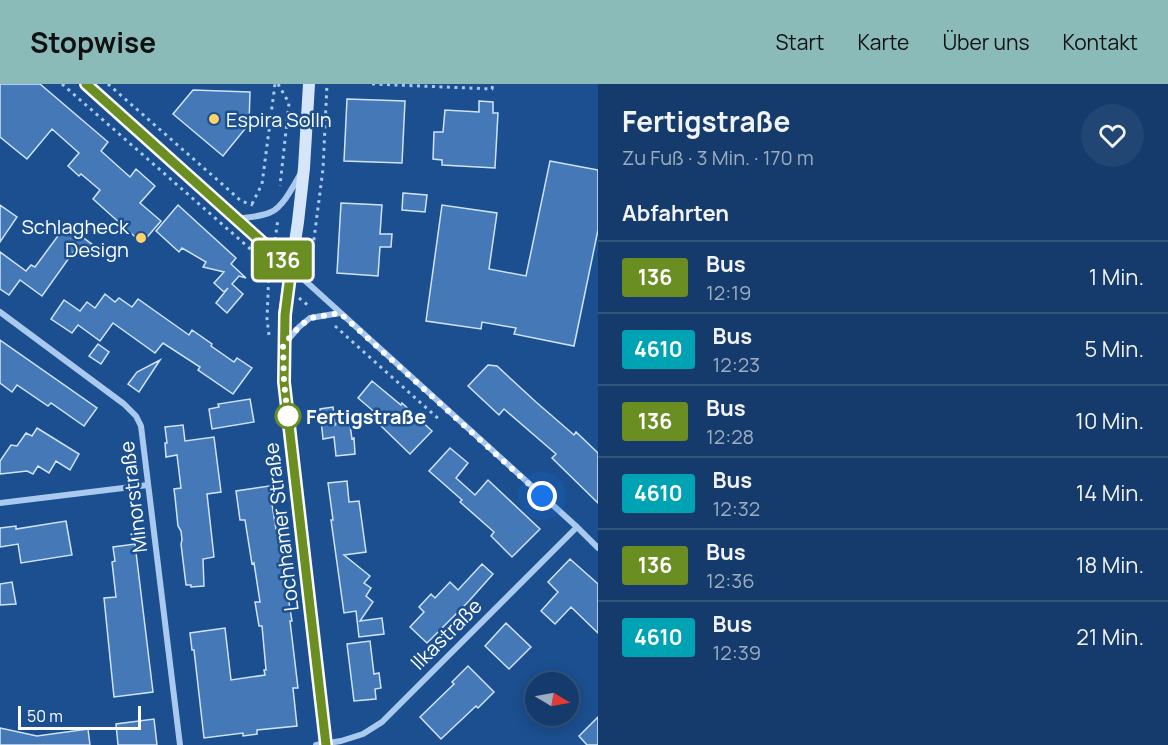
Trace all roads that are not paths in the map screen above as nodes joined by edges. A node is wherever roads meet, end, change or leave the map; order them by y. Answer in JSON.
{"nodes":[{"id":1,"x":86,"y":84,"type":"edge"},
{"id":2,"x":309,"y":84,"type":"edge"},
{"id":3,"x":304,"y":168,"type":"junction"},
{"id":4,"x":237,"y":219,"type":"junction"},
{"id":5,"x":291,"y":268,"type":"junction"},
{"id":6,"x":0,"y":312,"type":"edge"},
{"id":7,"x":340,"y":313,"type":"junction"},
{"id":8,"x":283,"y":345,"type":"junction"},
{"id":9,"x":148,"y":485,"type":"junction"},
{"id":10,"x":0,"y":503,"type":"edge"},
{"id":11,"x":577,"y":527,"type":"junction"},
{"id":12,"x":598,"y":548,"type":"edge"},
{"id":13,"x":323,"y":744,"type":"edge"},
{"id":14,"x":180,"y":745,"type":"edge"}],
"edges":[{"from":1,"to":4,"type":"street"},
{"from":2,"to":3,"type":"main road","name":"Lochhamer Straße"},
{"from":3,"to":4,"type":"street"},
{"from":3,"to":5,"type":"main road","name":"Lochhamer Straße"},
{"from":4,"to":5,"type":"street"},
{"from":5,"to":7,"type":"street"},
{"from":5,"to":8,"type":"main road","name":"Lochhamer Straße"},
{"from":6,"to":9,"type":"street","name":"Minorstraße"},
{"from":7,"to":8,"type":"street"},
{"from":7,"to":11,"type":"street"},
{"from":8,"to":13,"type":"main road","name":"Lochhamer Straße"},
{"from":9,"to":10,"type":"street"},
{"from":9,"to":14,"type":"street","name":"Minorstraße"},
{"from":11,"to":12,"type":"street"},
{"from":11,"to":13,"type":"street","name":"Ilkastraße"}]}
